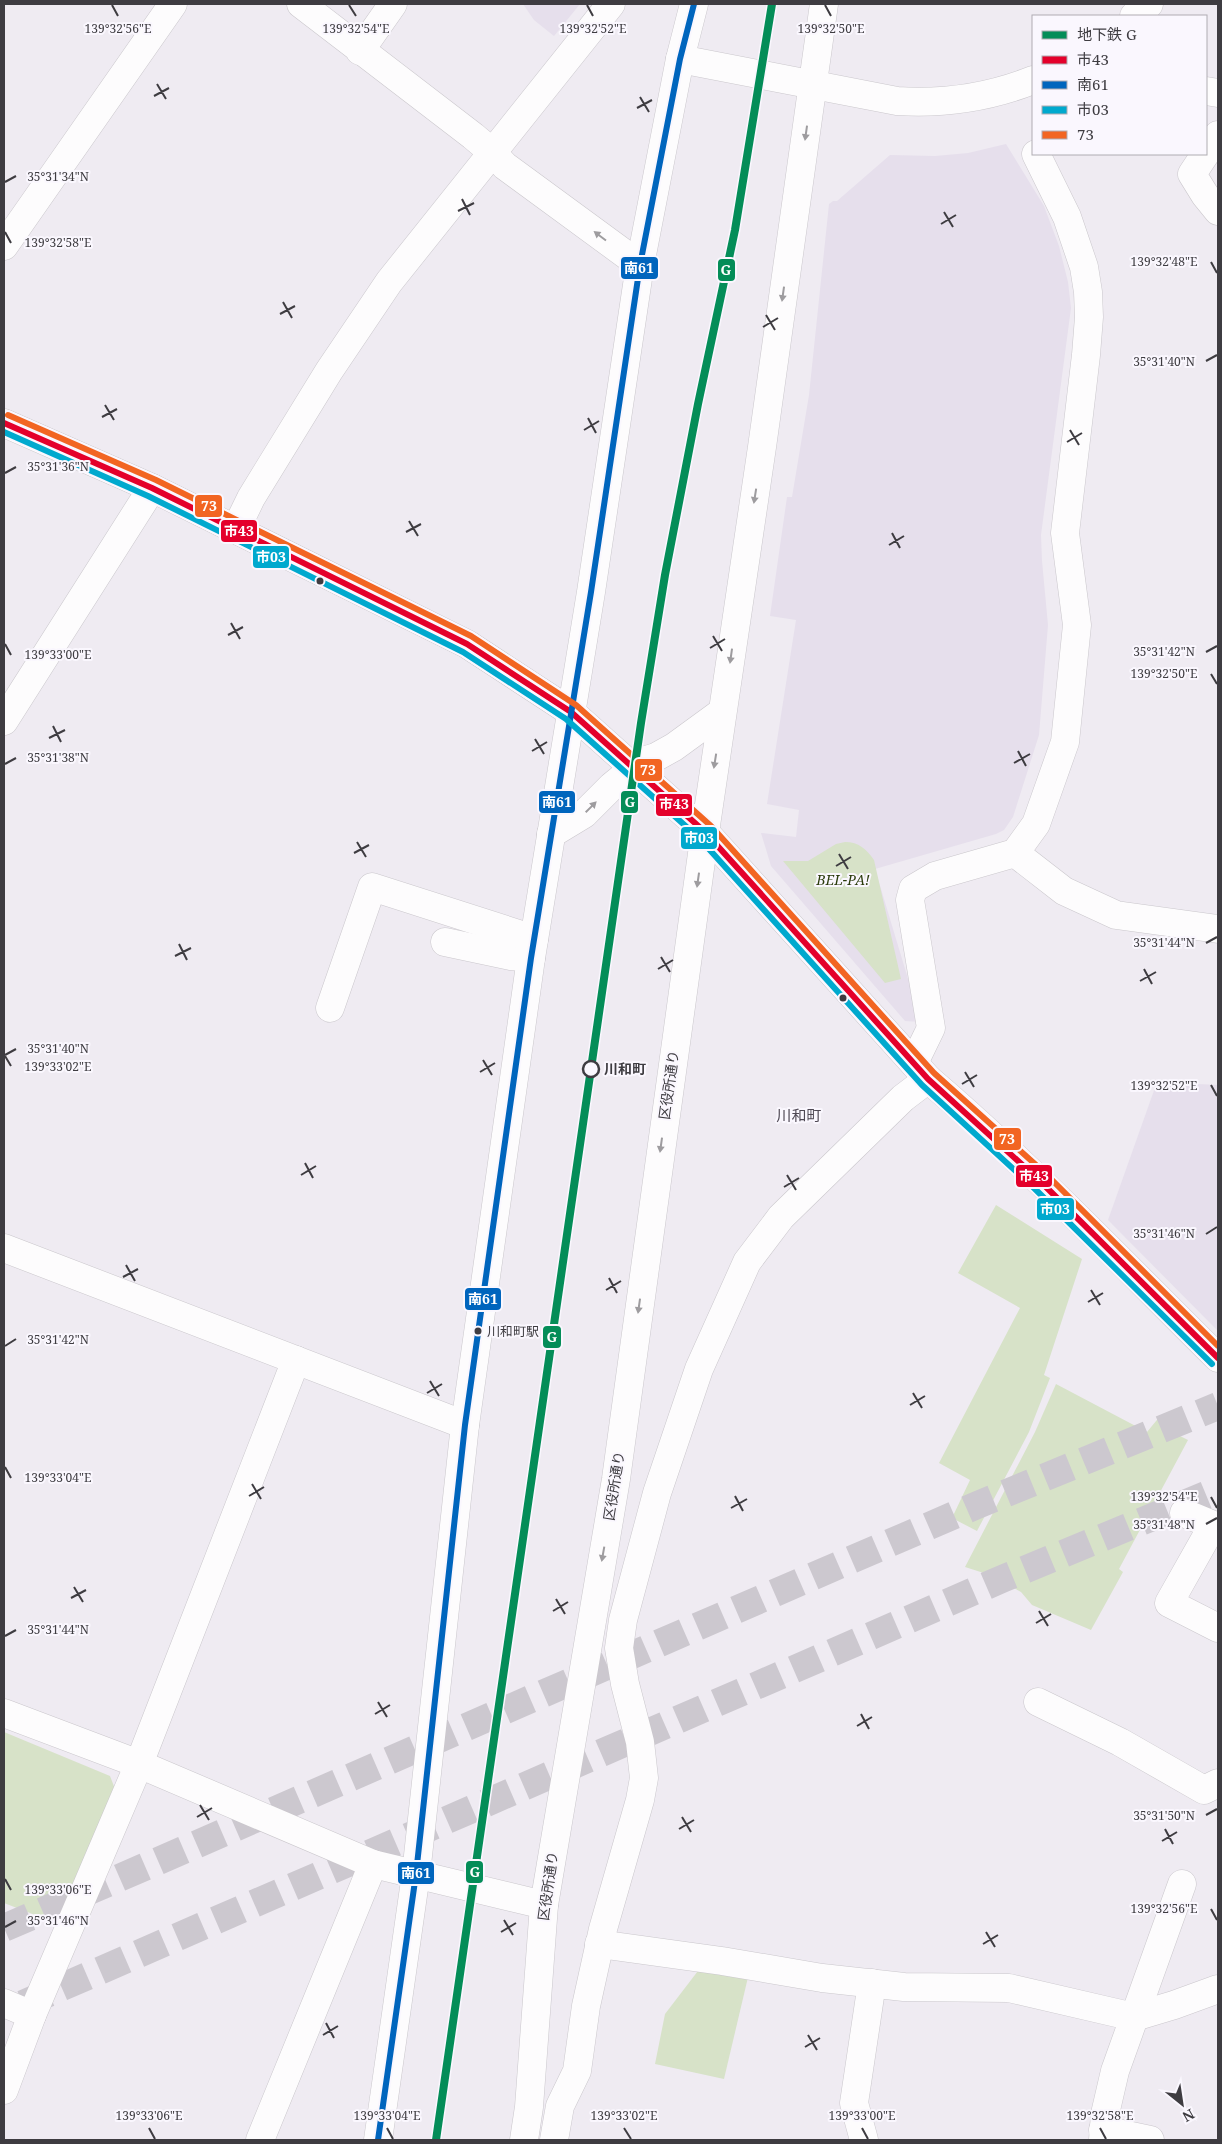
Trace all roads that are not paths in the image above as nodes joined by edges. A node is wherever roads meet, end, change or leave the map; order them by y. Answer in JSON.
{"nodes":[{"id":1,"x":173,"y":4,"type":"edge"},
{"id":2,"x":301,"y":4,"type":"edge"},
{"id":3,"x":393,"y":4,"type":"edge"},
{"id":4,"x":611,"y":4,"type":"edge"},
{"id":5,"x":694,"y":4,"type":"edge"},
{"id":6,"x":824,"y":4,"type":"edge"},
{"id":7,"x":1149,"y":4,"type":"edge"},
{"id":8,"x":1135,"y":15,"type":"edge"},
{"id":9,"x":360,"y":51,"type":"junction"},
{"id":10,"x":680,"y":59,"type":"junction"},
{"id":11,"x":1032,"y":80,"type":"edge"},
{"id":12,"x":812,"y":85,"type":"junction"},
{"id":13,"x":1218,"y":135,"type":"edge"},
{"id":14,"x":492,"y":152,"type":"junction"},
{"id":15,"x":1207,"y":152,"type":"edge"},
{"id":16,"x":1036,"y":155,"type":"edge"},
{"id":17,"x":1205,"y":155,"type":"edge"},
{"id":18,"x":1218,"y":211,"type":"edge"},
{"id":19,"x":4,"y":246,"type":"edge"},
{"id":20,"x":640,"y":264,"type":"junction"},
{"id":21,"x":4,"y":423,"type":"edge"},
{"id":22,"x":152,"y":488,"type":"junction"},
{"id":23,"x":236,"y":529,"type":"junction"},
{"id":24,"x":571,"y":712,"type":"junction"},
{"id":25,"x":722,"y":712,"type":"junction"},
{"id":26,"x":4,"y":721,"type":"edge"},
{"id":27,"x":632,"y":767,"type":"junction"},
{"id":28,"x":705,"y":832,"type":"junction"},
{"id":29,"x":551,"y":834,"type":"junction"},
{"id":30,"x":1015,"y":853,"type":"junction"},
{"id":31,"x":1218,"y":929,"type":"edge"},
{"id":32,"x":445,"y":942,"type":"dead end"},
{"id":33,"x":533,"y":948,"type":"junction"},
{"id":34,"x":330,"y":1008,"type":"dead end"},
{"id":35,"x":921,"y":1071,"type":"junction"},
{"id":36,"x":4,"y":1248,"type":"edge"},
{"id":37,"x":1218,"y":1358,"type":"edge"},
{"id":38,"x":296,"y":1360,"type":"junction"},
{"id":39,"x":465,"y":1425,"type":"junction"},
{"id":40,"x":616,"y":1479,"type":"junction"},
{"id":41,"x":657,"y":1492,"type":"junction"},
{"id":42,"x":1184,"y":1513,"type":"dead end"},
{"id":43,"x":1218,"y":1628,"type":"edge"},
{"id":44,"x":1038,"y":1702,"type":"dead end"},
{"id":45,"x":4,"y":1713,"type":"edge"},
{"id":46,"x":139,"y":1764,"type":"junction"},
{"id":47,"x":1218,"y":1783,"type":"edge"},
{"id":48,"x":373,"y":1864,"type":"junction"},
{"id":49,"x":416,"y":1874,"type":"junction"},
{"id":50,"x":1182,"y":1884,"type":"dead end"},
{"id":51,"x":544,"y":1905,"type":"junction"},
{"id":52,"x":599,"y":1944,"type":"junction"},
{"id":53,"x":872,"y":1983,"type":"junction"},
{"id":54,"x":1218,"y":1988,"type":"edge"},
{"id":55,"x":4,"y":2004,"type":"edge"},
{"id":56,"x":32,"y":2015,"type":"junction"},
{"id":57,"x":1134,"y":2017,"type":"junction"},
{"id":58,"x":4,"y":2090,"type":"edge"},
{"id":59,"x":560,"y":2106,"type":"junction"},
{"id":60,"x":529,"y":2107,"type":"junction"},
{"id":61,"x":1103,"y":2135,"type":"edge"},
{"id":62,"x":260,"y":2140,"type":"edge"},
{"id":63,"x":378,"y":2140,"type":"edge"},
{"id":64,"x":524,"y":2140,"type":"edge"},
{"id":65,"x":554,"y":2140,"type":"edge"},
{"id":66,"x":864,"y":2140,"type":"edge"},
{"id":67,"x":1150,"y":2140,"type":"edge"}],
"edges":[{"from":1,"to":19,"type":"street"},
{"from":2,"to":9,"type":"street"},
{"from":3,"to":9,"type":"street"},
{"from":4,"to":14,"type":"street"},
{"from":5,"to":10,"type":"street"},
{"from":6,"to":12,"type":"street","name":"区役所通り"},
{"from":7,"to":8,"type":"street"},
{"from":9,"to":14,"type":"street"},
{"from":10,"to":12,"type":"street"},
{"from":10,"to":20,"type":"street"},
{"from":11,"to":12,"type":"street"},
{"from":12,"to":25,"type":"street","name":"区役所通り","one_way":true},
{"from":13,"to":15,"type":"street"},
{"from":20,"to":14,"type":"street","one_way":true},
{"from":14,"to":23,"type":"street"},
{"from":16,"to":30,"type":"street"},
{"from":17,"to":18,"type":"street"},
{"from":20,"to":24,"type":"street"},
{"from":21,"to":22,"type":"street"},
{"from":22,"to":23,"type":"street"},
{"from":22,"to":26,"type":"street"},
{"from":23,"to":24,"type":"street"},
{"from":24,"to":27,"type":"street"},
{"from":24,"to":29,"type":"street"},
{"from":25,"to":27,"type":"street"},
{"from":25,"to":28,"type":"street","name":"区役所通り","one_way":true},
{"from":27,"to":28,"type":"street"},
{"from":29,"to":27,"type":"street","one_way":true},
{"from":28,"to":35,"type":"street"},
{"from":28,"to":40,"type":"street","name":"区役所通り","one_way":true},
{"from":29,"to":33,"type":"street"},
{"from":30,"to":31,"type":"street"},
{"from":30,"to":35,"type":"street"},
{"from":32,"to":33,"type":"street"},
{"from":33,"to":34,"type":"street"},
{"from":33,"to":39,"type":"street"},
{"from":35,"to":37,"type":"street"},
{"from":35,"to":41,"type":"street"},
{"from":36,"to":38,"type":"street"},
{"from":38,"to":39,"type":"street"},
{"from":38,"to":46,"type":"street"},
{"from":39,"to":49,"type":"street"},
{"from":40,"to":41,"type":"street"},
{"from":40,"to":51,"type":"street","name":"区役所通り","one_way":true},
{"from":41,"to":52,"type":"street"},
{"from":42,"to":43,"type":"street"},
{"from":44,"to":47,"type":"street"},
{"from":45,"to":46,"type":"street"},
{"from":46,"to":48,"type":"street"},
{"from":46,"to":56,"type":"street"},
{"from":48,"to":49,"type":"street"},
{"from":48,"to":62,"type":"street"},
{"from":49,"to":51,"type":"street"},
{"from":49,"to":63,"type":"street"},
{"from":50,"to":57,"type":"street"},
{"from":51,"to":60,"type":"street","name":"区役所通り"},
{"from":52,"to":53,"type":"street"},
{"from":52,"to":59,"type":"street"},
{"from":53,"to":57,"type":"street"},
{"from":53,"to":66,"type":"street"},
{"from":54,"to":57,"type":"street"},
{"from":55,"to":56,"type":"street"},
{"from":56,"to":58,"type":"street"},
{"from":57,"to":61,"type":"street"},
{"from":59,"to":60,"type":"street"},
{"from":59,"to":65,"type":"street"},
{"from":60,"to":64,"type":"street","name":"区役所通り"},
{"from":61,"to":67,"type":"street"}]}
